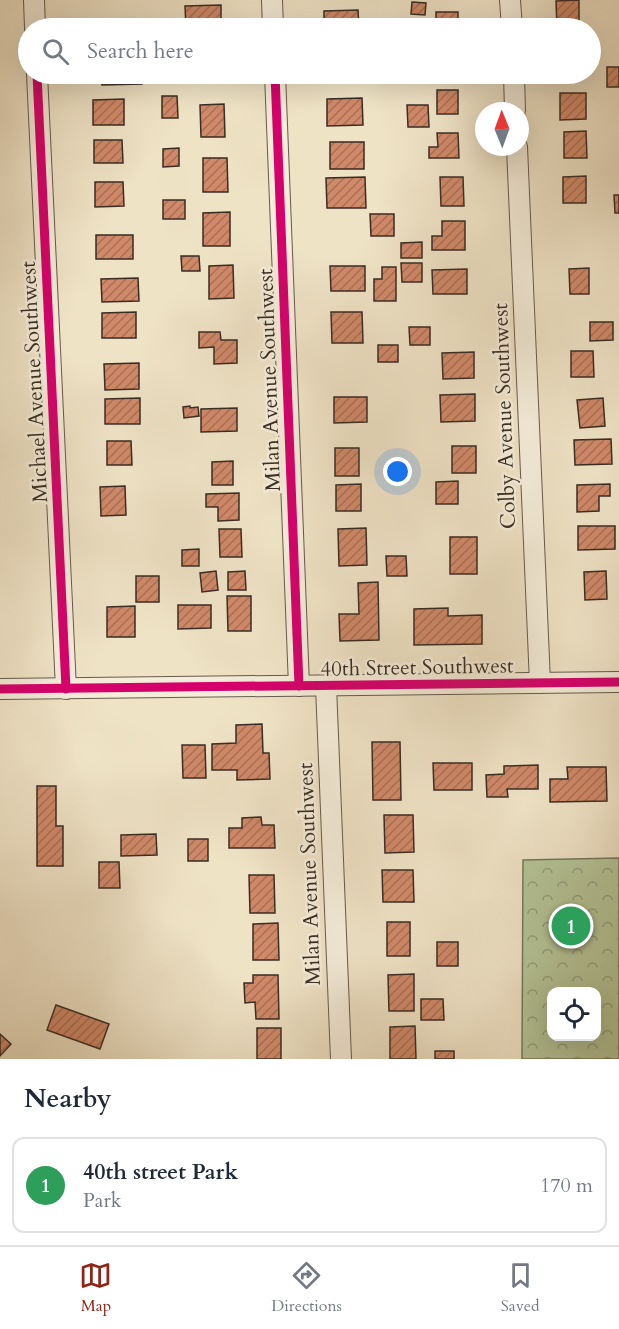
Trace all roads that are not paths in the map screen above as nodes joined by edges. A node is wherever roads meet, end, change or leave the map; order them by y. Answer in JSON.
{"nodes":[{"id":1,"x":34,"y":0,"type":"edge"},
{"id":2,"x":272,"y":0,"type":"edge"},
{"id":3,"x":510,"y":0,"type":"edge"},
{"id":4,"x":35,"y":18,"type":"edge"},
{"id":5,"x":273,"y":18,"type":"edge"},
{"id":6,"x":511,"y":18,"type":"edge"},
{"id":7,"x":37,"y":84,"type":"edge"},
{"id":8,"x":275,"y":84,"type":"edge"},
{"id":9,"x":514,"y":84,"type":"edge"},
{"id":10,"x":515,"y":102,"type":"edge"},
{"id":11,"x":517,"y":156,"type":"edge"},
{"id":12,"x":619,"y":682,"type":"edge"},
{"id":13,"x":540,"y":683,"type":"junction"},
{"id":14,"x":300,"y":686,"type":"junction"},
{"id":15,"x":326,"y":686,"type":"junction"},
{"id":16,"x":66,"y":688,"type":"junction"},
{"id":17,"x":0,"y":689,"type":"edge"},
{"id":18,"x":341,"y":1059,"type":"edge"}],
"edges":[{"from":1,"to":4,"type":"street"},
{"from":2,"to":5,"type":"street"},
{"from":3,"to":6,"type":"street"},
{"from":7,"to":16,"type":"street","name":"Michael Avenue Southwest"},
{"from":8,"to":14,"type":"street","name":"Milan Avenue Southwest"},
{"from":9,"to":10,"type":"street"},
{"from":11,"to":13,"type":"street","name":"Colby Avenue Southwest"},
{"from":12,"to":13,"type":"street","name":"40th Street Southwest"},
{"from":13,"to":15,"type":"street","name":"40th Street Southwest"},
{"from":14,"to":15,"type":"street","name":"40th Street Southwest"},
{"from":14,"to":16,"type":"street","name":"40th Street Southwest"},
{"from":15,"to":18,"type":"street","name":"Milan Avenue Southwest"},
{"from":16,"to":17,"type":"street","name":"40th Street Southwest"}]}
